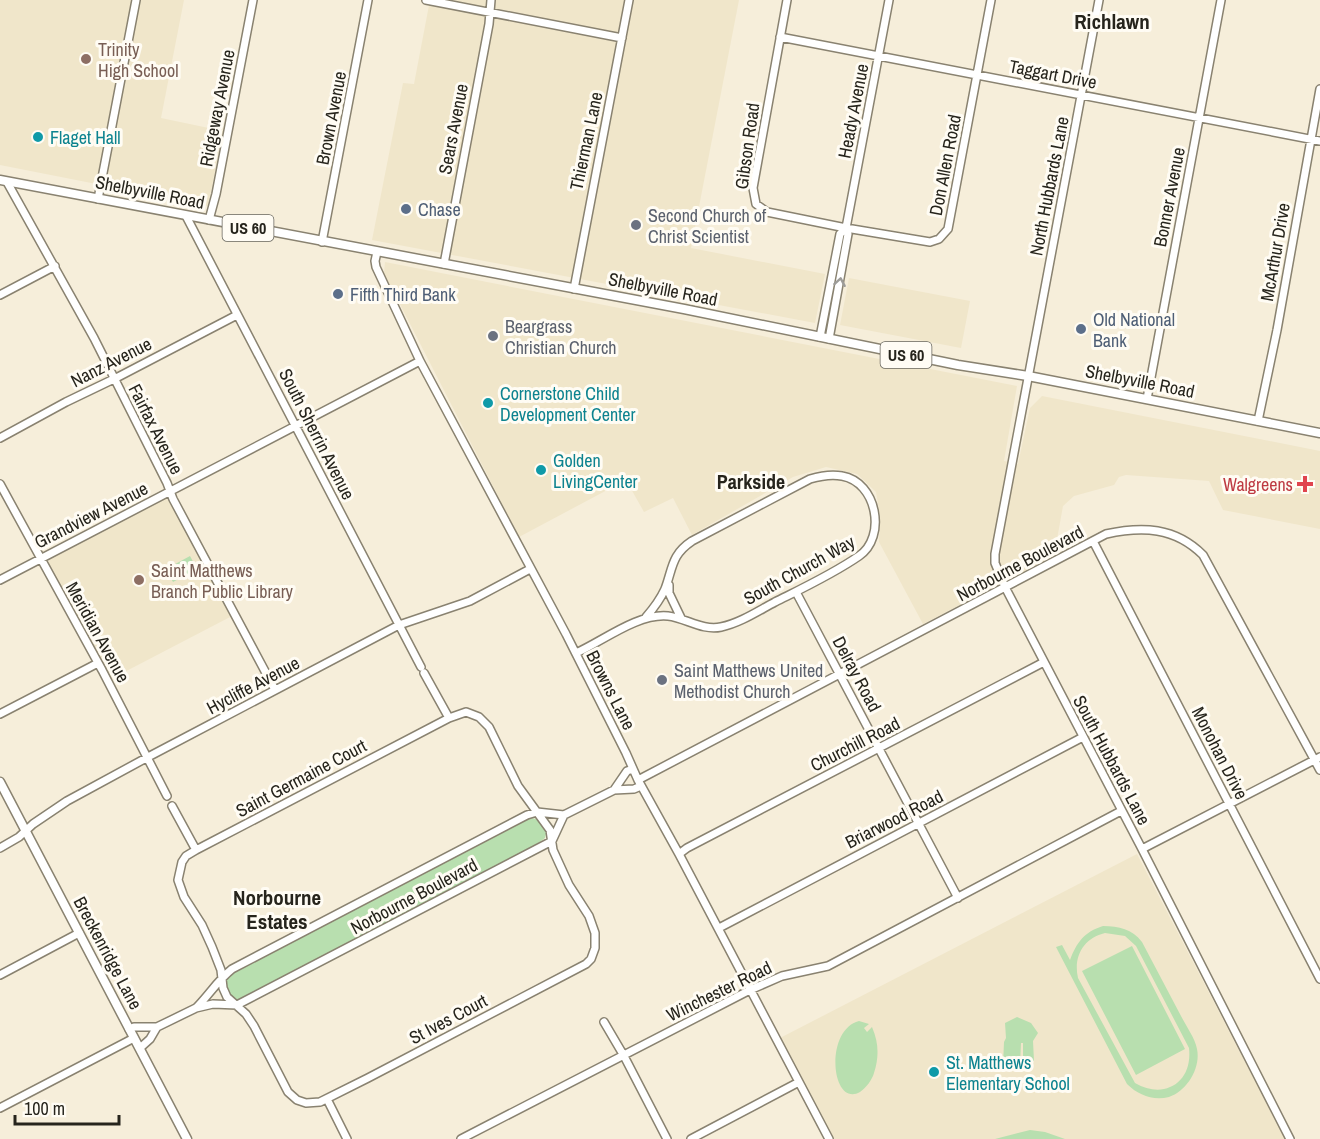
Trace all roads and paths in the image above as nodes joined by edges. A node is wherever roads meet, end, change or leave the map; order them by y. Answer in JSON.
{"nodes":[{"id":1,"x":136,"y":0,"type":"edge"},
{"id":2,"x":253,"y":0,"type":"edge"},
{"id":3,"x":368,"y":0,"type":"edge"},
{"id":4,"x":426,"y":0,"type":"edge"},
{"id":5,"x":491,"y":0,"type":"edge"},
{"id":6,"x":629,"y":0,"type":"edge"},
{"id":7,"x":787,"y":0,"type":"edge"},
{"id":8,"x":889,"y":0,"type":"edge"},
{"id":9,"x":991,"y":0,"type":"edge"},
{"id":10,"x":1099,"y":0,"type":"edge"},
{"id":11,"x":1221,"y":0,"type":"edge"},
{"id":12,"x":489,"y":12,"type":"junction"},
{"id":13,"x":780,"y":37,"type":"junction"},
{"id":14,"x":622,"y":38,"type":"junction"},
{"id":15,"x":878,"y":56,"type":"junction"},
{"id":16,"x":977,"y":75,"type":"junction"},
{"id":17,"x":1320,"y":89,"type":"edge"},
{"id":18,"x":1081,"y":95,"type":"junction"},
{"id":19,"x":1199,"y":118,"type":"junction"},
{"id":20,"x":1311,"y":139,"type":"junction"},
{"id":21,"x":1320,"y":141,"type":"edge"},
{"id":22,"x":4,"y":181,"type":"edge"},
{"id":23,"x":98,"y":199,"type":"junction"},
{"id":24,"x":186,"y":216,"type":"junction"},
{"id":25,"x":209,"y":220,"type":"junction"},
{"id":26,"x":846,"y":228,"type":"junction"},
{"id":27,"x":322,"y":242,"type":"junction"},
{"id":28,"x":377,"y":252,"type":"junction"},
{"id":29,"x":444,"y":264,"type":"junction"},
{"id":30,"x":55,"y":266,"type":"junction"},
{"id":31,"x":574,"y":289,"type":"junction"},
{"id":32,"x":0,"y":295,"type":"edge"},
{"id":33,"x":237,"y":315,"type":"junction"},
{"id":34,"x":825,"y":338,"type":"junction"},
{"id":35,"x":420,"y":361,"type":"junction"},
{"id":36,"x":1028,"y":376,"type":"junction"},
{"id":37,"x":113,"y":379,"type":"junction"},
{"id":38,"x":1147,"y":399,"type":"junction"},
{"id":39,"x":1257,"y":421,"type":"junction"},
{"id":40,"x":295,"y":425,"type":"junction"},
{"id":41,"x":1320,"y":433,"type":"edge"},
{"id":42,"x":0,"y":438,"type":"edge"},
{"id":43,"x":0,"y":484,"type":"edge"},
{"id":44,"x":170,"y":491,"type":"junction"},
{"id":45,"x":1093,"y":541,"type":"junction"},
{"id":46,"x":41,"y":558,"type":"junction"},
{"id":47,"x":530,"y":569,"type":"junction"},
{"id":48,"x":669,"y":576,"type":"junction"},
{"id":49,"x":0,"y":580,"type":"edge"},
{"id":50,"x":1005,"y":587,"type":"junction"},
{"id":51,"x":796,"y":592,"type":"junction"},
{"id":52,"x":646,"y":617,"type":"junction"},
{"id":53,"x":681,"y":618,"type":"junction"},
{"id":54,"x":399,"y":626,"type":"junction"},
{"id":55,"x":576,"y":653,"type":"junction"},
{"id":56,"x":1044,"y":662,"type":"junction"},
{"id":57,"x":98,"y":663,"type":"junction"},
{"id":58,"x":840,"y":674,"type":"junction"},
{"id":59,"x":275,"y":690,"type":"junction"},
{"id":60,"x":0,"y":714,"type":"edge"},
{"id":61,"x":449,"y":718,"type":"junction"},
{"id":62,"x":1083,"y":737,"type":"junction"},
{"id":63,"x":879,"y":748,"type":"junction"},
{"id":64,"x":148,"y":757,"type":"junction"},
{"id":65,"x":1317,"y":759,"type":"edge"},
{"id":66,"x":633,"y":769,"type":"junction"},
{"id":67,"x":1320,"y":770,"type":"edge"},
{"id":68,"x":0,"y":782,"type":"edge"},
{"id":69,"x":640,"y":783,"type":"junction"},
{"id":70,"x":614,"y":790,"type":"junction"},
{"id":71,"x":167,"y":796,"type":"dead end"},
{"id":72,"x":1230,"y":805,"type":"junction"},
{"id":73,"x":172,"y":806,"type":"dead end"},
{"id":74,"x":1121,"y":811,"type":"junction"},
{"id":75,"x":537,"y":812,"type":"junction"},
{"id":76,"x":564,"y":815,"type":"junction"},
{"id":77,"x":918,"y":824,"type":"junction"},
{"id":78,"x":26,"y":831,"type":"junction"},
{"id":79,"x":552,"y":841,"type":"junction"},
{"id":80,"x":0,"y":848,"type":"edge"},
{"id":81,"x":1142,"y":849,"type":"junction"},
{"id":82,"x":196,"y":850,"type":"junction"},
{"id":83,"x":679,"y":854,"type":"junction"},
{"id":84,"x":958,"y":898,"type":"junction"},
{"id":85,"x":718,"y":928,"type":"junction"},
{"id":86,"x":79,"y":933,"type":"junction"},
{"id":87,"x":0,"y":975,"type":"edge"},
{"id":88,"x":221,"y":978,"type":"junction"},
{"id":89,"x":1320,"y":979,"type":"edge"},
{"id":90,"x":750,"y":990,"type":"junction"},
{"id":91,"x":237,"y":1005,"type":"junction"},
{"id":92,"x":196,"y":1008,"type":"junction"},
{"id":93,"x":604,"y":1022,"type":"dead end"},
{"id":94,"x":157,"y":1027,"type":"junction"},
{"id":95,"x":129,"y":1029,"type":"junction"},
{"id":96,"x":134,"y":1038,"type":"junction"},
{"id":97,"x":140,"y":1048,"type":"junction"},
{"id":98,"x":624,"y":1056,"type":"junction"},
{"id":99,"x":799,"y":1082,"type":"junction"},
{"id":100,"x":327,"y":1099,"type":"junction"},
{"id":101,"x":0,"y":1108,"type":"edge"},
{"id":102,"x":187,"y":1139,"type":"edge"},
{"id":103,"x":347,"y":1139,"type":"edge"},
{"id":104,"x":461,"y":1139,"type":"edge"},
{"id":105,"x":667,"y":1139,"type":"edge"},
{"id":106,"x":691,"y":1139,"type":"edge"},
{"id":107,"x":829,"y":1139,"type":"edge"},
{"id":108,"x":1290,"y":1139,"type":"edge"}],
"edges":[{"from":1,"to":23,"type":"street"},
{"from":2,"to":25,"type":"street","name":"Ridgeway Avenue"},
{"from":3,"to":27,"type":"street","name":"Brown Avenue"},
{"from":4,"to":12,"type":"street"},
{"from":5,"to":12,"type":"street","name":"Sears Avenue"},
{"from":6,"to":14,"type":"street","name":"Thierman Lane"},
{"from":7,"to":13,"type":"street","name":"Gibson Road"},
{"from":8,"to":15,"type":"street","name":"Heady Avenue"},
{"from":9,"to":16,"type":"street","name":"Don Allen Road"},
{"from":10,"to":18,"type":"street","name":"North Hubbards Lane"},
{"from":11,"to":19,"type":"street","name":"Bonner Avenue"},
{"from":12,"to":14,"type":"street"},
{"from":12,"to":29,"type":"street","name":"Sears Avenue"},
{"from":13,"to":15,"type":"street","name":"Taggart Drive"},
{"from":13,"to":26,"type":"street","name":"Gibson Road"},
{"from":14,"to":31,"type":"street","name":"Thierman Lane"},
{"from":15,"to":16,"type":"street","name":"Taggart Drive"},
{"from":15,"to":26,"type":"street","name":"Heady Avenue"},
{"from":16,"to":18,"type":"street","name":"Taggart Drive"},
{"from":16,"to":26,"type":"street","name":"Don Allen Road"},
{"from":17,"to":20,"type":"street","name":"McArthur Drive"},
{"from":18,"to":19,"type":"street","name":"Taggart Drive"},
{"from":18,"to":36,"type":"street","name":"North Hubbards Lane"},
{"from":19,"to":20,"type":"street","name":"Taggart Drive"},
{"from":19,"to":38,"type":"street","name":"Bonner Avenue"},
{"from":20,"to":21,"type":"street","name":"Taggart Drive"},
{"from":20,"to":39,"type":"street","name":"McArthur Drive"},
{"from":22,"to":23,"type":"main road","name":"Shelbyville Road","number":"US 60"},
{"from":22,"to":30,"type":"street","name":"Fairfax Avenue"},
{"from":23,"to":24,"type":"main road","name":"Shelbyville Road","number":"US 60"},
{"from":24,"to":25,"type":"main road","name":"Shelbyville Road","number":"US 60"},
{"from":24,"to":33,"type":"street","name":"South Sherrin Avenue"},
{"from":25,"to":27,"type":"main road","name":"Shelbyville Road","number":"US 60"},
{"from":26,"to":34,"type":"street","name":"Heady Avenue"},
{"from":27,"to":28,"type":"main road","name":"Shelbyville Road","number":"US 60"},
{"from":28,"to":29,"type":"main road","name":"Shelbyville Road","number":"US 60"},
{"from":28,"to":35,"type":"street","name":"Browns Lane"},
{"from":29,"to":31,"type":"main road","name":"Shelbyville Road","number":"US 60"},
{"from":30,"to":32,"type":"street"},
{"from":30,"to":37,"type":"street","name":"Fairfax Avenue"},
{"from":31,"to":34,"type":"main road","name":"Shelbyville Road","number":"US 60"},
{"from":33,"to":37,"type":"street","name":"Nanz Avenue"},
{"from":33,"to":40,"type":"street","name":"South Sherrin Avenue"},
{"from":34,"to":36,"type":"main road","name":"Shelbyville Road","number":"US 60"},
{"from":35,"to":40,"type":"street","name":"Grandview Avenue"},
{"from":35,"to":47,"type":"street","name":"Browns Lane"},
{"from":36,"to":38,"type":"main road","name":"Shelbyville Road","number":"US 60"},
{"from":36,"to":50,"type":"street","name":"South Hubbards Lane"},
{"from":37,"to":42,"type":"street","name":"Nanz Avenue"},
{"from":37,"to":44,"type":"street","name":"Fairfax Avenue"},
{"from":38,"to":39,"type":"main road","name":"Shelbyville Road","number":"US 60"},
{"from":39,"to":41,"type":"main road","name":"Shelbyville Road","number":"US 60"},
{"from":40,"to":44,"type":"street","name":"Grandview Avenue"},
{"from":40,"to":54,"type":"street","name":"South Sherrin Avenue"},
{"from":43,"to":46,"type":"street","name":"Meridian Avenue"},
{"from":44,"to":46,"type":"street","name":"Grandview Avenue"},
{"from":44,"to":59,"type":"street","name":"Fairfax Avenue"},
{"from":45,"to":50,"type":"street","name":"Norbourne Boulevard"},
{"from":45,"to":65,"type":"street","name":"Norbourne Boulevard"},
{"from":45,"to":72,"type":"street","name":"Monohan Drive"},
{"from":46,"to":49,"type":"street","name":"Grandview Avenue"},
{"from":46,"to":57,"type":"street","name":"Meridian Avenue"},
{"from":47,"to":54,"type":"street","name":"Hycliffe Avenue"},
{"from":47,"to":55,"type":"street","name":"Browns Lane"},
{"from":48,"to":51,"type":"street","name":"South Church Way"},
{"from":48,"to":52,"type":"street"},
{"from":48,"to":53,"type":"street"},
{"from":50,"to":56,"type":"street","name":"South Hubbards Lane"},
{"from":50,"to":58,"type":"street","name":"Norbourne Boulevard"},
{"from":51,"to":53,"type":"street","name":"South Church Way"},
{"from":51,"to":58,"type":"street","name":"Delray Road"},
{"from":52,"to":53,"type":"street","name":"South Church Way"},
{"from":52,"to":55,"type":"street"},
{"from":54,"to":59,"type":"street","name":"Hycliffe Avenue"},
{"from":54,"to":61,"type":"street","name":"South Sherrin Avenue"},
{"from":55,"to":66,"type":"street","name":"Browns Lane"},
{"from":56,"to":62,"type":"street","name":"South Hubbards Lane"},
{"from":56,"to":63,"type":"street","name":"Churchill Road"},
{"from":57,"to":60,"type":"street"},
{"from":57,"to":64,"type":"street","name":"Meridian Avenue"},
{"from":58,"to":63,"type":"street","name":"Delray Road"},
{"from":58,"to":69,"type":"street","name":"Norbourne Boulevard"},
{"from":59,"to":64,"type":"street","name":"Hycliffe Avenue"},
{"from":61,"to":75,"type":"street"},
{"from":61,"to":82,"type":"street","name":"Saint Germaine Court"},
{"from":62,"to":74,"type":"street","name":"South Hubbards Lane"},
{"from":62,"to":77,"type":"street","name":"Briarwood Road"},
{"from":63,"to":77,"type":"street","name":"Delray Road"},
{"from":63,"to":83,"type":"street","name":"Churchill Road"},
{"from":64,"to":71,"type":"street","name":"Meridian Avenue"},
{"from":64,"to":78,"type":"street","name":"Hycliffe Avenue"},
{"from":65,"to":67,"type":"street","name":"Norbourne Boulevard"},
{"from":65,"to":72,"type":"street"},
{"from":66,"to":69,"type":"street","name":"Browns Lane"},
{"from":66,"to":70,"type":"street","name":"Norbourne Boulevard"},
{"from":68,"to":78,"type":"main road","name":"Breckenridge Lane"},
{"from":69,"to":70,"type":"street","name":"Norbourne Boulevard"},
{"from":69,"to":83,"type":"street","name":"Browns Lane"},
{"from":70,"to":76,"type":"street","name":"Norbourne Boulevard"},
{"from":72,"to":81,"type":"street"},
{"from":72,"to":89,"type":"street","name":"Monohan Drive"},
{"from":73,"to":82,"type":"street"},
{"from":74,"to":81,"type":"street","name":"South Hubbards Lane"},
{"from":74,"to":84,"type":"street","name":"Winchester Road"},
{"from":75,"to":76,"type":"street"},
{"from":75,"to":79,"type":"street"},
{"from":75,"to":88,"type":"street","name":"Norbourne Boulevard"},
{"from":76,"to":79,"type":"street"},
{"from":77,"to":84,"type":"street","name":"Delray Road"},
{"from":77,"to":85,"type":"street","name":"Briarwood Road"},
{"from":78,"to":80,"type":"street","name":"Hycliffe Avenue"},
{"from":78,"to":86,"type":"main road","name":"Breckenridge Lane"},
{"from":79,"to":91,"type":"street","name":"Norbourne Boulevard"},
{"from":79,"to":100,"type":"street","name":"St Ives Court"},
{"from":81,"to":108,"type":"street","name":"South Hubbards Lane"},
{"from":82,"to":88,"type":"street","name":"Saint Germaine Court"},
{"from":83,"to":85,"type":"street","name":"Browns Lane"},
{"from":84,"to":90,"type":"street","name":"Winchester Road"},
{"from":85,"to":90,"type":"street","name":"Browns Lane"},
{"from":86,"to":87,"type":"street"},
{"from":86,"to":95,"type":"main road","name":"Breckenridge Lane"},
{"from":88,"to":91,"type":"street"},
{"from":88,"to":92,"type":"street","name":"Norbourne Boulevard"},
{"from":90,"to":98,"type":"street","name":"Winchester Road"},
{"from":90,"to":99,"type":"street","name":"Browns Lane"},
{"from":91,"to":92,"type":"street","name":"Norbourne Boulevard"},
{"from":91,"to":100,"type":"street","name":"St Ives Court"},
{"from":92,"to":94,"type":"street","name":"Norbourne Boulevard"},
{"from":93,"to":98,"type":"street"},
{"from":94,"to":95,"type":"street","name":"Norbourne Boulevard"},
{"from":94,"to":97,"type":"street","name":"Norbourne Boulevard"},
{"from":95,"to":96,"type":"main road","name":"Breckenridge Lane"},
{"from":96,"to":97,"type":"main road","name":"Breckenridge Lane"},
{"from":96,"to":101,"type":"street"},
{"from":97,"to":102,"type":"main road","name":"Breckenridge Lane"},
{"from":98,"to":104,"type":"street","name":"Winchester Road"},
{"from":98,"to":105,"type":"street"},
{"from":99,"to":106,"type":"street"},
{"from":99,"to":107,"type":"street","name":"Browns Lane"},
{"from":100,"to":103,"type":"street"}]}
